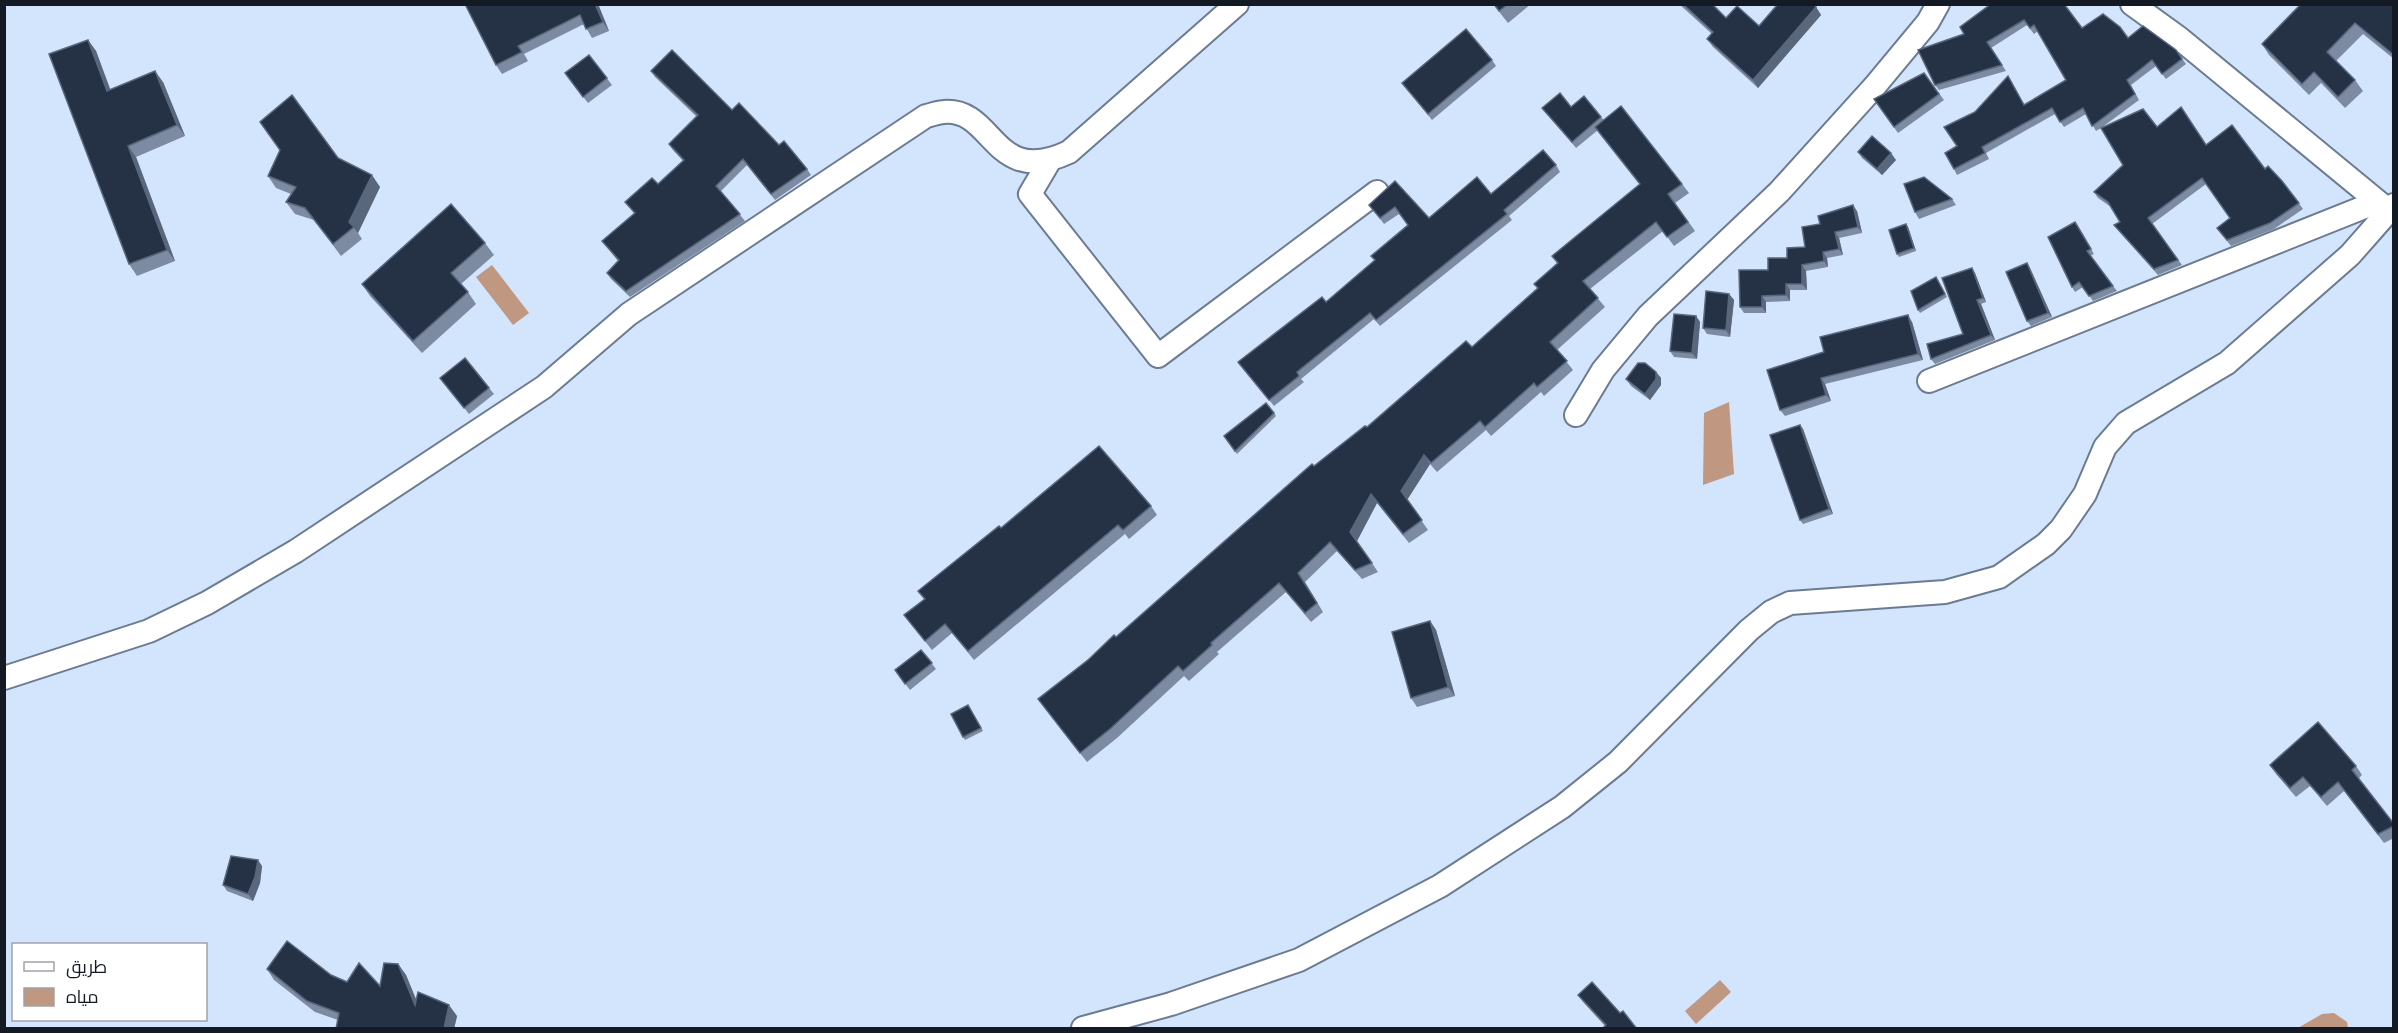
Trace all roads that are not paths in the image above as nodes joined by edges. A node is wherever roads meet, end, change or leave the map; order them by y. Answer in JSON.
{"nodes":[{"id":1,"x":1237,"y":4,"type":"edge"},
{"id":2,"x":1938,"y":4,"type":"edge"},
{"id":3,"x":2132,"y":4,"type":"edge"},
{"id":4,"x":1050,"y":160,"type":"junction"},
{"id":5,"x":1377,"y":192,"type":"dead end"},
{"id":6,"x":2386,"y":206,"type":"edge"},
{"id":7,"x":1929,"y":381,"type":"dead end"},
{"id":8,"x":1576,"y":415,"type":"dead end"},
{"id":9,"x":4,"y":678,"type":"edge"},
{"id":10,"x":1083,"y":1029,"type":"edge"}],
"edges":[{"from":1,"to":4,"type":"street"},
{"from":2,"to":8,"type":"street"},
{"from":3,"to":6,"type":"street"},
{"from":4,"to":5,"type":"street"},
{"from":4,"to":9,"type":"street"},
{"from":6,"to":7,"type":"street"},
{"from":6,"to":10,"type":"street"}]}
